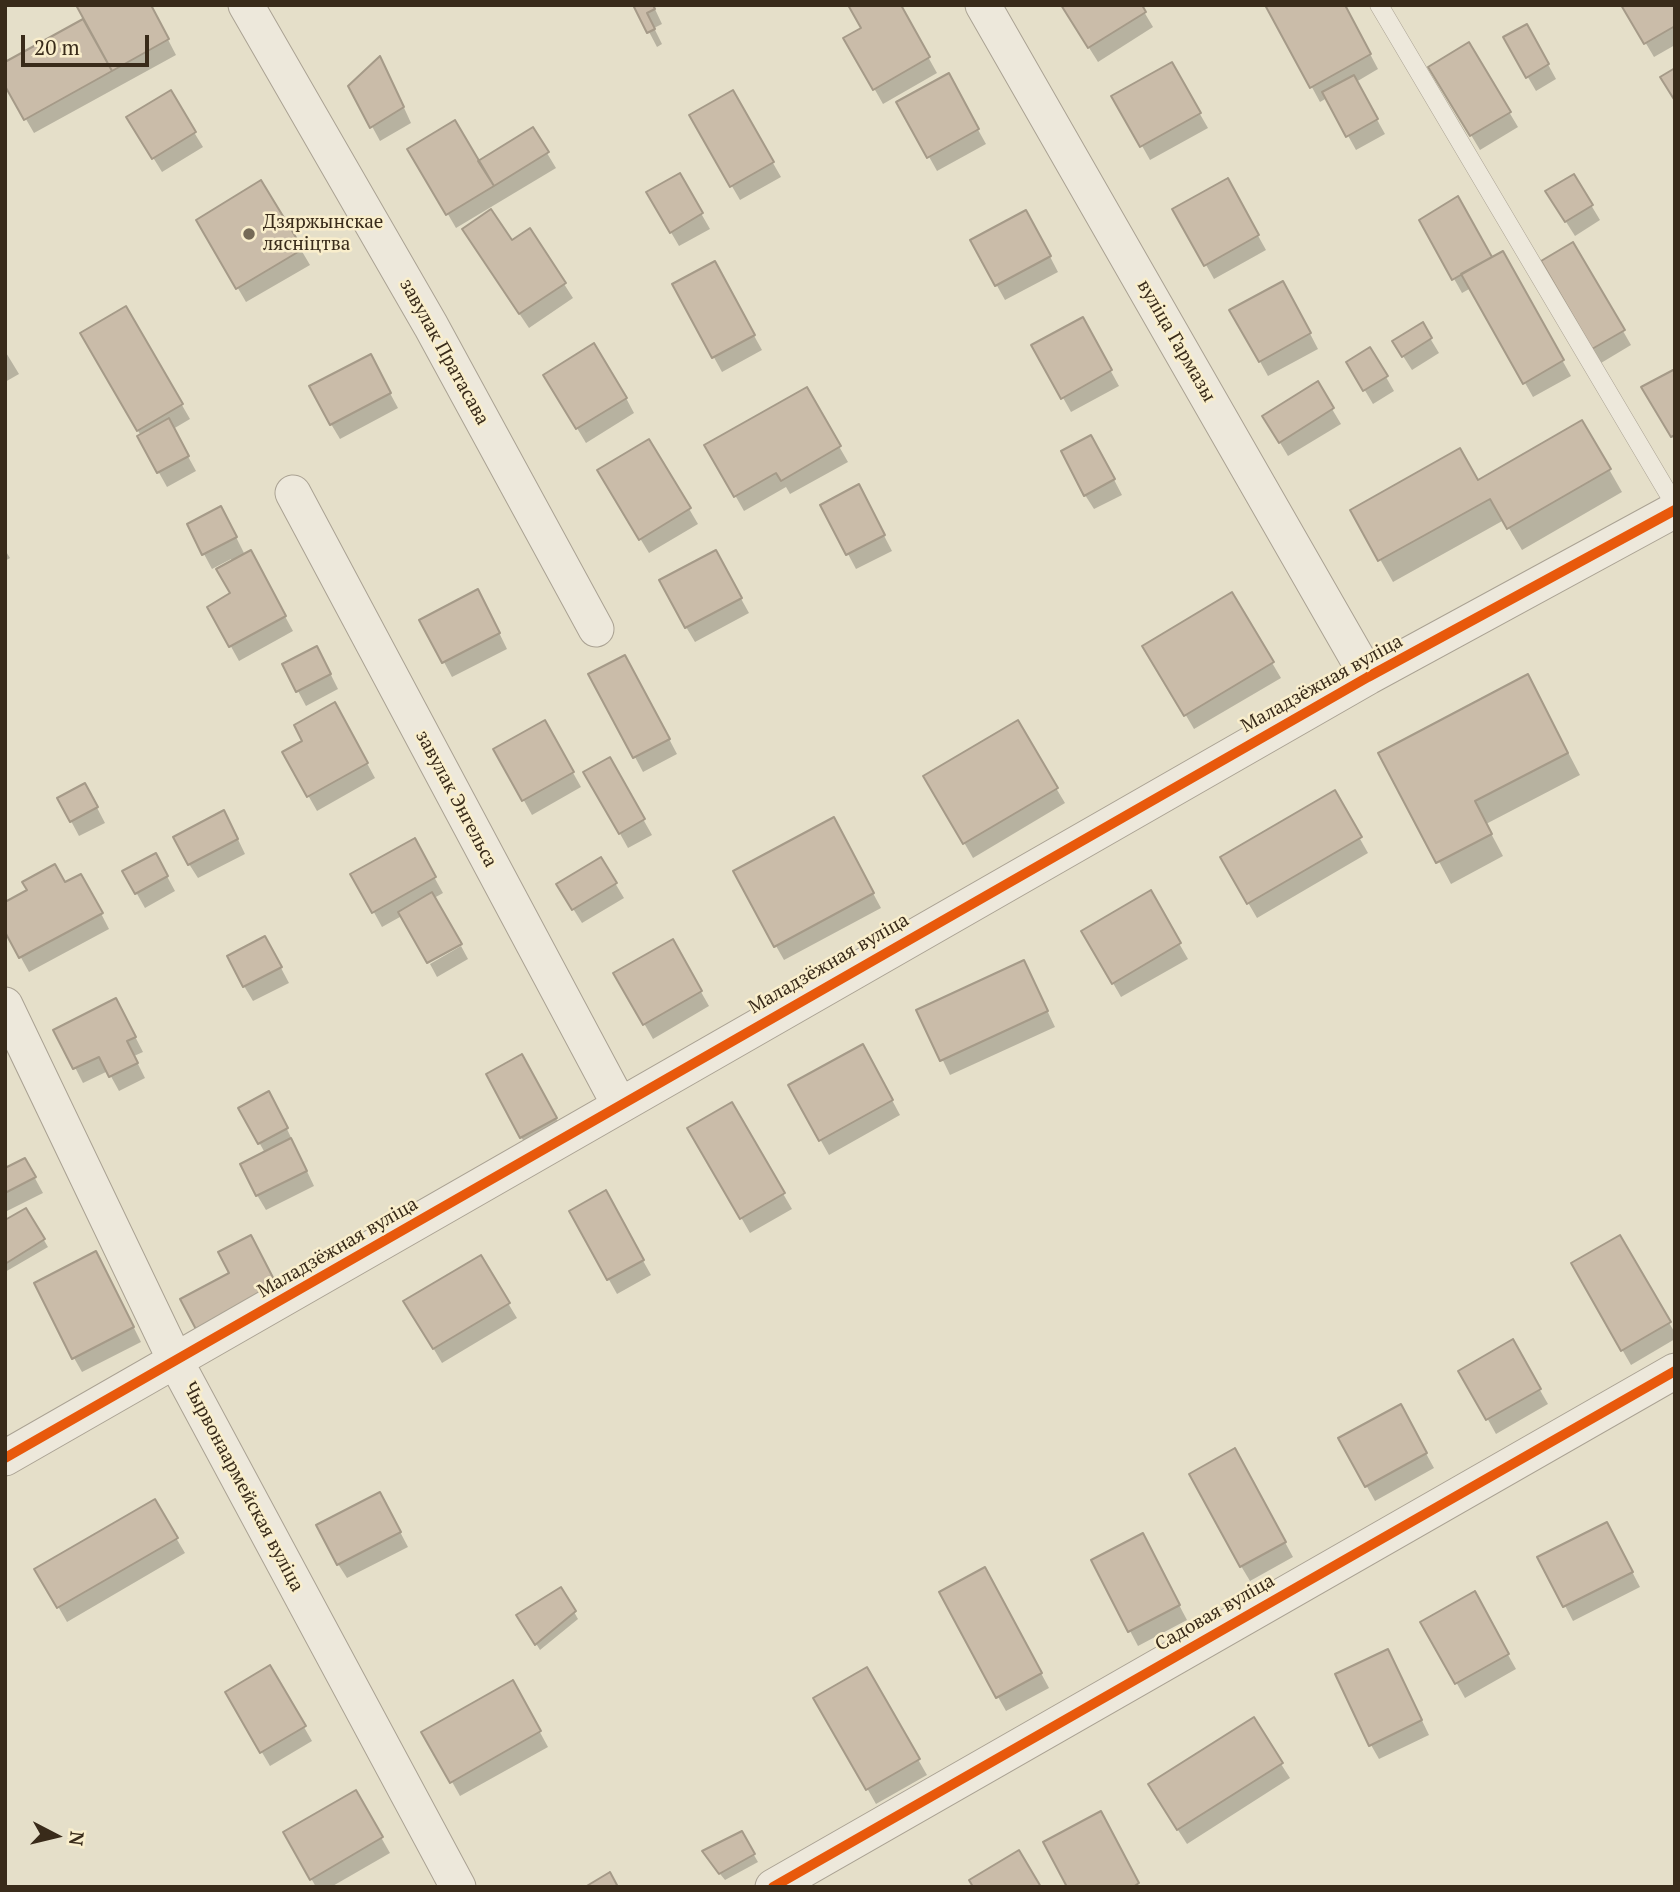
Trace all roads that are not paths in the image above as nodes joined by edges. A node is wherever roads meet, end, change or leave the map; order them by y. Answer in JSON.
{"nodes":[{"id":1,"x":246,"y":5,"type":"edge"},
{"id":2,"x":983,"y":5,"type":"edge"},
{"id":3,"x":1379,"y":5,"type":"edge"},
{"id":4,"x":293,"y":493,"type":"dead end"},
{"id":5,"x":1675,"y":508,"type":"edge"},
{"id":6,"x":596,"y":629,"type":"dead end"},
{"id":7,"x":1368,"y":677,"type":"junction"},
{"id":8,"x":5,"y":1005,"type":"edge"},
{"id":9,"x":619,"y":1104,"type":"junction"},
{"id":10,"x":176,"y":1362,"type":"junction"},
{"id":11,"x":1675,"y":1371,"type":"edge"},
{"id":12,"x":5,"y":1458,"type":"edge"},
{"id":13,"x":457,"y":1887,"type":"edge"},
{"id":14,"x":773,"y":1887,"type":"edge"}],
"edges":[{"from":1,"to":6,"type":"street","name":"завулак Пратасава"},
{"from":2,"to":7,"type":"street","name":"вуліца Гармазы"},
{"from":3,"to":5,"type":"lane"},
{"from":4,"to":9,"type":"street","name":"завулак Энгельса"},
{"from":5,"to":7,"type":"street","name":"Маладзёжная вуліца"},
{"from":7,"to":9,"type":"street","name":"Маладзёжная вуліца"},
{"from":8,"to":10,"type":"street","name":"Чырвонаармейская вуліца"},
{"from":9,"to":10,"type":"street","name":"Маладзёжная вуліца"},
{"from":10,"to":12,"type":"street","name":"Маладзёжная вуліца"},
{"from":10,"to":13,"type":"street","name":"Чырвонаармейская вуліца"},
{"from":11,"to":14,"type":"street","name":"Садовая вуліца"}]}
